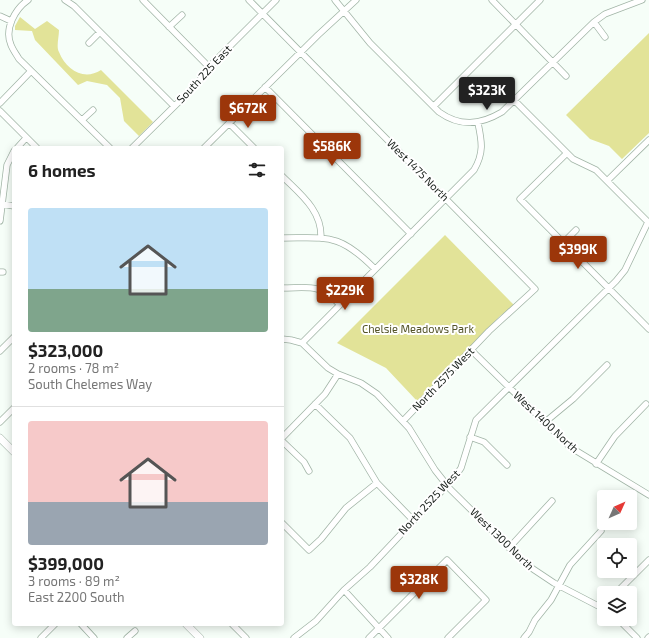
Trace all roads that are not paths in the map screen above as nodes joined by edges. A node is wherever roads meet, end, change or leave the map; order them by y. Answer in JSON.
{"nodes":[{"id":1,"x":28,"y":0,"type":"edge"},
{"id":2,"x":65,"y":0,"type":"edge"},
{"id":3,"x":143,"y":0,"type":"edge"},
{"id":4,"x":250,"y":0,"type":"edge"},
{"id":5,"x":276,"y":0,"type":"edge"},
{"id":6,"x":335,"y":0,"type":"edge"},
{"id":7,"x":356,"y":0,"type":"edge"},
{"id":8,"x":492,"y":0,"type":"edge"},
{"id":9,"x":540,"y":0,"type":"edge"},
{"id":10,"x":642,"y":0,"type":"edge"},
{"id":11,"x":344,"y":12,"type":"junction"},
{"id":12,"x":263,"y":13,"type":"junction"},
{"id":13,"x":182,"y":15,"type":"dead end"},
{"id":14,"x":0,"y":16,"type":"edge"},
{"id":15,"x":11,"y":21,"type":"junction"},
{"id":16,"x":594,"y":22,"type":"junction"},
{"id":17,"x":516,"y":24,"type":"junction"},
{"id":18,"x":169,"y":27,"type":"junction"},
{"id":19,"x":100,"y":32,"type":"junction"},
{"id":20,"x":605,"y":37,"type":"dead end"},
{"id":21,"x":88,"y":43,"type":"dead end"},
{"id":22,"x":301,"y":52,"type":"junction"},
{"id":23,"x":552,"y":62,"type":"junction"},
{"id":24,"x":209,"y":67,"type":"junction"},
{"id":25,"x":31,"y":71,"type":"junction"},
{"id":26,"x":566,"y":76,"type":"dead end"},
{"id":27,"x":265,"y":87,"type":"junction"},
{"id":28,"x":514,"y":100,"type":"junction"},
{"id":29,"x":0,"y":103,"type":"edge"},
{"id":30,"x":174,"y":106,"type":"junction"},
{"id":31,"x":434,"y":106,"type":"junction"},
{"id":32,"x":93,"y":110,"type":"dead end"},
{"id":33,"x":0,"y":112,"type":"edge"},
{"id":34,"x":82,"y":120,"type":"junction"},
{"id":35,"x":478,"y":122,"type":"junction"},
{"id":36,"x":229,"y":123,"type":"junction"},
{"id":37,"x":26,"y":138,"type":"junction"},
{"id":38,"x":648,"y":143,"type":"edge"},
{"id":39,"x":18,"y":146,"type":"edge"},
{"id":40,"x":35,"y":146,"type":"edge"},
{"id":41,"x":108,"y":146,"type":"edge"},
{"id":42,"x":134,"y":146,"type":"edge"},
{"id":43,"x":206,"y":146,"type":"edge"},
{"id":44,"x":252,"y":146,"type":"edge"},
{"id":45,"x":567,"y":153,"type":"junction"},
{"id":46,"x":12,"y":155,"type":"edge"},
{"id":47,"x":284,"y":178,"type":"edge"},
{"id":48,"x":608,"y":181,"type":"junction"},
{"id":49,"x":446,"y":198,"type":"junction"},
{"id":50,"x":2,"y":204,"type":"junction"},
{"id":51,"x":12,"y":206,"type":"edge"},
{"id":52,"x":0,"y":221,"type":"edge"},
{"id":53,"x":576,"y":230,"type":"dead end"},
{"id":54,"x":411,"y":234,"type":"junction"},
{"id":55,"x":284,"y":238,"type":"edge"},
{"id":56,"x":321,"y":238,"type":"junction"},
{"id":57,"x":563,"y":243,"type":"junction"},
{"id":58,"x":375,"y":269,"type":"junction"},
{"id":59,"x":284,"y":288,"type":"edge"},
{"id":60,"x":608,"y":288,"type":"junction"},
{"id":61,"x":535,"y":289,"type":"joint"},
{"id":62,"x":339,"y":304,"type":"junction"},
{"id":63,"x":649,"y":329,"type":"edge"},
{"id":64,"x":12,"y":339,"type":"edge"},
{"id":65,"x":284,"y":339,"type":"edge"},
{"id":66,"x":302,"y":344,"type":"junction"},
{"id":67,"x":471,"y":350,"type":"junction"},
{"id":68,"x":0,"y":351,"type":"edge"},
{"id":69,"x":607,"y":365,"type":"dead end"},
{"id":70,"x":338,"y":374,"type":"junction"},
{"id":71,"x":509,"y":387,"type":"junction"},
{"id":72,"x":315,"y":404,"type":"junction"},
{"id":73,"x":646,"y":404,"type":"dead end"},
{"id":74,"x":12,"y":410,"type":"edge"},
{"id":75,"x":403,"y":421,"type":"junction"},
{"id":76,"x":0,"y":422,"type":"edge"},
{"id":77,"x":544,"y":423,"type":"junction"},
{"id":78,"x":284,"y":436,"type":"edge"},
{"id":79,"x":470,"y":437,"type":"junction"},
{"id":80,"x":0,"y":438,"type":"edge"},
{"id":81,"x":284,"y":443,"type":"edge"},
{"id":82,"x":12,"y":450,"type":"edge"},
{"id":83,"x":596,"y":464,"type":"junction"},
{"id":84,"x":507,"y":465,"type":"dead end"},
{"id":85,"x":309,"y":471,"type":"dead end"},
{"id":86,"x":377,"y":483,"type":"junction"},
{"id":87,"x":447,"y":485,"type":"junction"},
{"id":88,"x":648,"y":492,"type":"edge"},
{"id":89,"x":552,"y":501,"type":"dead end"},
{"id":90,"x":413,"y":520,"type":"junction"},
{"id":91,"x":284,"y":525,"type":"edge"},
{"id":92,"x":601,"y":531,"type":"dead end"},
{"id":93,"x":509,"y":548,"type":"junction"},
{"id":94,"x":649,"y":560,"type":"edge"},
{"id":95,"x":558,"y":586,"type":"junction"},
{"id":96,"x":623,"y":586,"type":"edge"},
{"id":97,"x":344,"y":590,"type":"junction"},
{"id":98,"x":597,"y":606,"type":"edge"},
{"id":99,"x":53,"y":626,"type":"edge"},
{"id":100,"x":83,"y":626,"type":"edge"},
{"id":101,"x":188,"y":626,"type":"edge"},
{"id":102,"x":234,"y":626,"type":"edge"},
{"id":103,"x":625,"y":626,"type":"edge"},
{"id":104,"x":378,"y":628,"type":"junction"},
{"id":105,"x":135,"y":631,"type":"dead end"},
{"id":106,"x":525,"y":637,"type":"edge"},
{"id":107,"x":41,"y":638,"type":"edge"},
{"id":108,"x":94,"y":638,"type":"edge"},
{"id":109,"x":127,"y":638,"type":"edge"},
{"id":110,"x":200,"y":638,"type":"edge"},
{"id":111,"x":246,"y":638,"type":"edge"},
{"id":112,"x":294,"y":638,"type":"edge"},
{"id":113,"x":369,"y":638,"type":"edge"},
{"id":114,"x":388,"y":638,"type":"edge"},
{"id":115,"x":448,"y":638,"type":"edge"},
{"id":116,"x":637,"y":638,"type":"edge"}],
"edges":[{"from":1,"to":15,"type":"street"},
{"from":2,"to":19,"type":"street"},
{"from":3,"to":18,"type":"street"},
{"from":4,"to":12,"type":"street","name":"West 1475 North"},
{"from":5,"to":12,"type":"street","name":"South 225 East"},
{"from":6,"to":11,"type":"street"},
{"from":7,"to":11,"type":"street"},
{"from":8,"to":17,"type":"street"},
{"from":9,"to":17,"type":"street"},
{"from":10,"to":16,"type":"street"},
{"from":11,"to":22,"type":"street"},
{"from":11,"to":31,"type":"street"},
{"from":12,"to":22,"type":"street","name":"West 1475 North"},
{"from":12,"to":24,"type":"street","name":"South 225 East"},
{"from":13,"to":18,"type":"street"},
{"from":14,"to":15,"type":"street"},
{"from":15,"to":25,"type":"street"},
{"from":16,"to":20,"type":"street"},
{"from":16,"to":23,"type":"street"},
{"from":17,"to":23,"type":"street"},
{"from":17,"to":31,"type":"street"},
{"from":18,"to":24,"type":"street"},
{"from":19,"to":21,"type":"street"},
{"from":19,"to":30,"type":"street"},
{"from":22,"to":27,"type":"street"},
{"from":22,"to":49,"type":"street","name":"West 1475 North"},
{"from":23,"to":26,"type":"street"},
{"from":23,"to":28,"type":"street"},
{"from":24,"to":30,"type":"street","name":"South 225 East"},
{"from":25,"to":29,"type":"street"},
{"from":25,"to":34,"type":"street"},
{"from":27,"to":36,"type":"street"},
{"from":27,"to":54,"type":"street"},
{"from":28,"to":35,"type":"street"},
{"from":28,"to":45,"type":"street"},
{"from":30,"to":42,"type":"street","name":"South 225 East"},
{"from":31,"to":35,"type":"street"},
{"from":32,"to":34,"type":"street"},
{"from":33,"to":37,"type":"street"},
{"from":34,"to":41,"type":"street"},
{"from":35,"to":49,"type":"street"},
{"from":36,"to":43,"type":"street"},
{"from":36,"to":44,"type":"street"},
{"from":37,"to":39,"type":"street"},
{"from":37,"to":40,"type":"street"},
{"from":38,"to":48,"type":"street"},
{"from":45,"to":48,"type":"street"},
{"from":45,"to":57,"type":"street"},
{"from":46,"to":50,"type":"street"},
{"from":47,"to":56,"type":"street"},
{"from":48,"to":60,"type":"street","name":"North 2525 West"},
{"from":49,"to":54,"type":"street"},
{"from":49,"to":61,"type":"street","name":"West 1475 North"},
{"from":50,"to":51,"type":"street"},
{"from":50,"to":52,"type":"street"},
{"from":53,"to":57,"type":"street"},
{"from":54,"to":58,"type":"street"},
{"from":55,"to":56,"type":"street"},
{"from":56,"to":58,"type":"street"},
{"from":57,"to":60,"type":"street"},
{"from":58,"to":62,"type":"street"},
{"from":59,"to":62,"type":"street"},
{"from":60,"to":63,"type":"street"},
{"from":60,"to":71,"type":"street","name":"North 2525 West"},
{"from":61,"to":67,"type":"street","name":"North 2575 West"},
{"from":62,"to":66,"type":"street"},
{"from":64,"to":68,"type":"street"},
{"from":65,"to":66,"type":"street"},
{"from":66,"to":70,"type":"street","name":"West 1300 North"},
{"from":67,"to":71,"type":"street","name":"West 1400 North"},
{"from":67,"to":75,"type":"street","name":"North 2575 West"},
{"from":69,"to":77,"type":"street"},
{"from":70,"to":72,"type":"street"},
{"from":70,"to":75,"type":"street","name":"West 1300 North"},
{"from":71,"to":77,"type":"street","name":"West 1400 North"},
{"from":71,"to":79,"type":"street","name":"North 2525 West"},
{"from":72,"to":78,"type":"street"},
{"from":72,"to":86,"type":"street"},
{"from":73,"to":83,"type":"street"},
{"from":74,"to":76,"type":"street"},
{"from":75,"to":87,"type":"street","name":"West 1300 North"},
{"from":77,"to":83,"type":"street","name":"West 1400 North"},
{"from":79,"to":84,"type":"street"},
{"from":79,"to":87,"type":"street","name":"North 2525 West"},
{"from":80,"to":82,"type":"main road"},
{"from":81,"to":85,"type":"street"},
{"from":83,"to":88,"type":"street","name":"West 1400 North"},
{"from":86,"to":90,"type":"street"},
{"from":86,"to":91,"type":"street"},
{"from":87,"to":90,"type":"street","name":"North 2525 West"},
{"from":87,"to":93,"type":"street","name":"West 1300 North"},
{"from":89,"to":93,"type":"street"},
{"from":90,"to":97,"type":"street","name":"North 2525 West"},
{"from":92,"to":95,"type":"street"},
{"from":93,"to":95,"type":"street","name":"West 1300 North"},
{"from":94,"to":96,"type":"street"},
{"from":95,"to":98,"type":"street","name":"West 1300 North"},
{"from":95,"to":106,"type":"street"},
{"from":97,"to":104,"type":"street"},
{"from":97,"to":112,"type":"street","name":"North 2525 West"},
{"from":99,"to":107,"type":"street"},
{"from":100,"to":108,"type":"street"},
{"from":101,"to":110,"type":"main road"},
{"from":102,"to":111,"type":"street"},
{"from":103,"to":116,"type":"street"},
{"from":104,"to":113,"type":"street"},
{"from":104,"to":114,"type":"street"},
{"from":104,"to":115,"type":"street"},
{"from":105,"to":109,"type":"street"}]}
